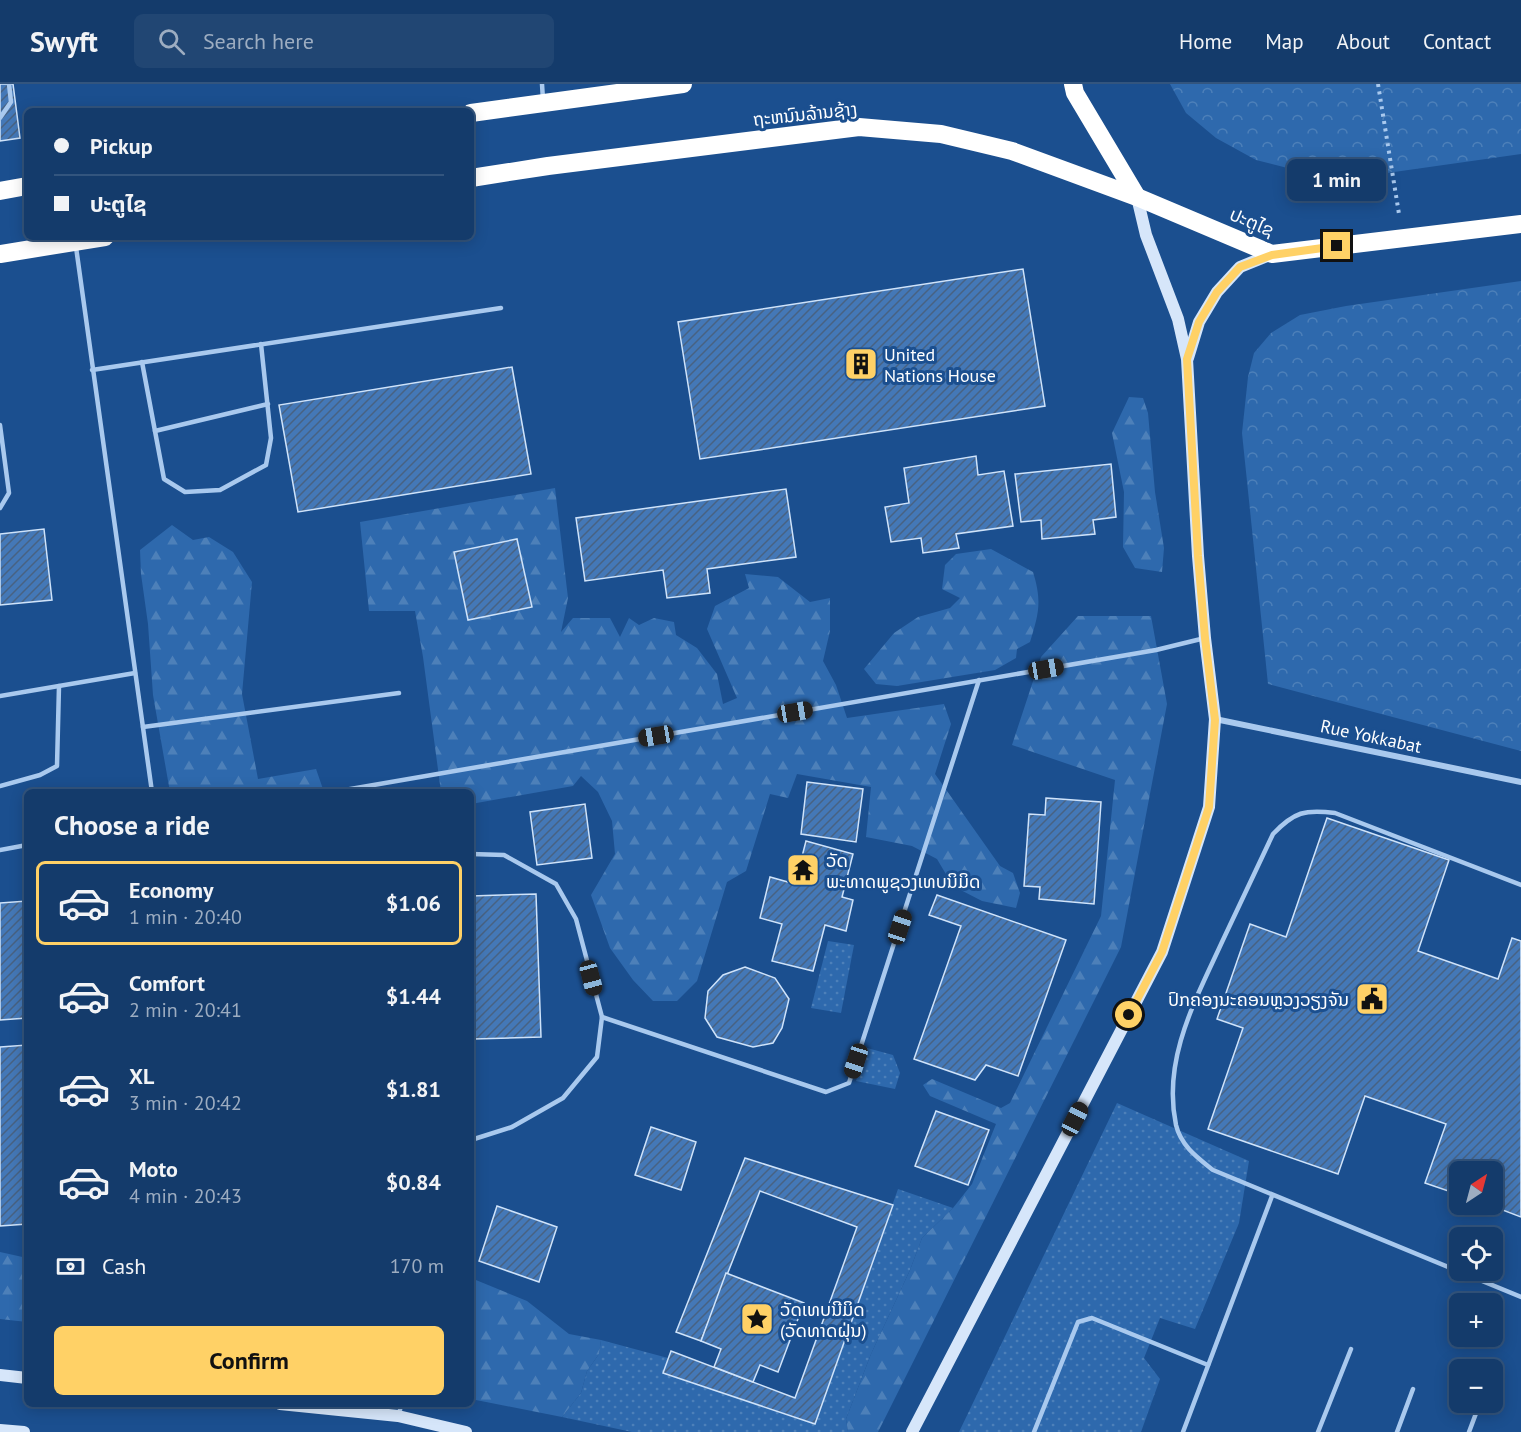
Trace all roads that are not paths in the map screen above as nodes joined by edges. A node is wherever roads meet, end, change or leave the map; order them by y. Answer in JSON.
{"nodes":[{"id":1,"x":9,"y":84,"type":"edge"},
{"id":2,"x":682,"y":84,"type":"edge"},
{"id":3,"x":1073,"y":84,"type":"edge"},
{"id":4,"x":542,"y":93,"type":"edge"},
{"id":5,"x":474,"y":112,"type":"edge"},
{"id":6,"x":0,"y":118,"type":"edge"},
{"id":7,"x":474,"y":178,"type":"edge"},
{"id":8,"x":24,"y":187,"type":"edge"},
{"id":9,"x":0,"y":191,"type":"edge"},
{"id":10,"x":1137,"y":197,"type":"junction"},
{"id":11,"x":1521,"y":224,"type":"edge"},
{"id":12,"x":87,"y":240,"type":"edge"},
{"id":13,"x":75,"y":242,"type":"junction"},
{"id":14,"x":0,"y":254,"type":"edge"},
{"id":15,"x":1272,"y":255,"type":"junction"},
{"id":16,"x":501,"y":308,"type":"dead end"},
{"id":17,"x":261,"y":344,"type":"junction"},
{"id":18,"x":1187,"y":359,"type":"junction"},
{"id":19,"x":142,"y":362,"type":"junction"},
{"id":20,"x":92,"y":370,"type":"junction"},
{"id":21,"x":268,"y":404,"type":"junction"},
{"id":22,"x":0,"y":425,"type":"edge"},
{"id":23,"x":155,"y":432,"type":"junction"},
{"id":24,"x":0,"y":508,"type":"edge"},
{"id":25,"x":1205,"y":638,"type":"junction"},
{"id":26,"x":135,"y":673,"type":"junction"},
{"id":27,"x":979,"y":680,"type":"junction"},
{"id":28,"x":59,"y":686,"type":"junction"},
{"id":29,"x":399,"y":693,"type":"dead end"},
{"id":30,"x":0,"y":696,"type":"edge"},
{"id":31,"x":1215,"y":720,"type":"junction"},
{"id":32,"x":143,"y":728,"type":"junction"},
{"id":33,"x":1521,"y":782,"type":"edge"},
{"id":34,"x":0,"y":786,"type":"edge"},
{"id":35,"x":152,"y":789,"type":"edge"},
{"id":36,"x":350,"y":789,"type":"edge"},
{"id":37,"x":24,"y":846,"type":"edge"},
{"id":38,"x":0,"y":850,"type":"edge"},
{"id":39,"x":474,"y":854,"type":"edge"},
{"id":40,"x":1521,"y":885,"type":"edge"},
{"id":41,"x":602,"y":1017,"type":"junction"},
{"id":42,"x":474,"y":1139,"type":"edge"},
{"id":43,"x":1272,"y":1196,"type":"junction"},
{"id":44,"x":1521,"y":1297,"type":"edge"},
{"id":45,"x":1351,"y":1349,"type":"dead end"},
{"id":46,"x":1208,"y":1365,"type":"junction"},
{"id":47,"x":0,"y":1375,"type":"edge"},
{"id":48,"x":24,"y":1378,"type":"edge"},
{"id":49,"x":1413,"y":1389,"type":"dead end"},
{"id":50,"x":340,"y":1407,"type":"edge"},
{"id":51,"x":400,"y":1410,"type":"edge"},
{"id":52,"x":1476,"y":1413,"type":"edge"},
{"id":53,"x":0,"y":1430,"type":"edge"},
{"id":54,"x":24,"y":1432,"type":"edge"},
{"id":55,"x":466,"y":1432,"type":"edge"},
{"id":56,"x":912,"y":1432,"type":"edge"},
{"id":57,"x":1034,"y":1432,"type":"edge"},
{"id":58,"x":1183,"y":1432,"type":"edge"},
{"id":59,"x":1318,"y":1432,"type":"edge"},
{"id":60,"x":1397,"y":1432,"type":"edge"},
{"id":61,"x":1469,"y":1432,"type":"edge"}],
"edges":[{"from":1,"to":6,"type":"lane"},
{"from":2,"to":4,"type":"highway"},
{"from":3,"to":10,"type":"highway"},
{"from":4,"to":5,"type":"highway"},
{"from":7,"to":10,"type":"highway","name":"ຖະຫນົນລ້ານຊ້າງ"},
{"from":8,"to":9,"type":"highway"},
{"from":10,"to":15,"type":"highway","name":"ປະຕູໄຊ"},
{"from":10,"to":18,"type":"street"},
{"from":11,"to":15,"type":"highway","name":"ປະຕູໄຊ"},
{"from":12,"to":13,"type":"highway"},
{"from":13,"to":14,"type":"highway"},
{"from":13,"to":20,"type":"lane"},
{"from":15,"to":18,"type":"street"},
{"from":16,"to":17,"type":"lane"},
{"from":17,"to":19,"type":"lane"},
{"from":17,"to":21,"type":"lane"},
{"from":18,"to":25,"type":"street"},
{"from":19,"to":20,"type":"lane"},
{"from":19,"to":23,"type":"lane"},
{"from":20,"to":26,"type":"lane"},
{"from":21,"to":23,"type":"lane"},
{"from":21,"to":23,"type":"lane"},
{"from":22,"to":24,"type":"lane"},
{"from":25,"to":27,"type":"lane"},
{"from":25,"to":31,"type":"street"},
{"from":26,"to":28,"type":"lane"},
{"from":26,"to":32,"type":"lane"},
{"from":27,"to":36,"type":"lane"},
{"from":27,"to":41,"type":"lane"},
{"from":28,"to":30,"type":"lane"},
{"from":28,"to":34,"type":"lane"},
{"from":29,"to":32,"type":"lane"},
{"from":31,"to":33,"type":"street","name":"Rue Yokkabat"},
{"from":31,"to":56,"type":"street"},
{"from":32,"to":35,"type":"lane"},
{"from":37,"to":38,"type":"lane"},
{"from":39,"to":41,"type":"lane"},
{"from":40,"to":43,"type":"lane"},
{"from":41,"to":42,"type":"lane"},
{"from":43,"to":44,"type":"lane"},
{"from":43,"to":46,"type":"lane"},
{"from":45,"to":59,"type":"lane"},
{"from":46,"to":57,"type":"lane"},
{"from":46,"to":58,"type":"lane"},
{"from":47,"to":48,"type":"street"},
{"from":49,"to":60,"type":"lane"},
{"from":50,"to":51,"type":"street"},
{"from":51,"to":55,"type":"street"},
{"from":52,"to":61,"type":"lane"},
{"from":53,"to":54,"type":"street"}]}
